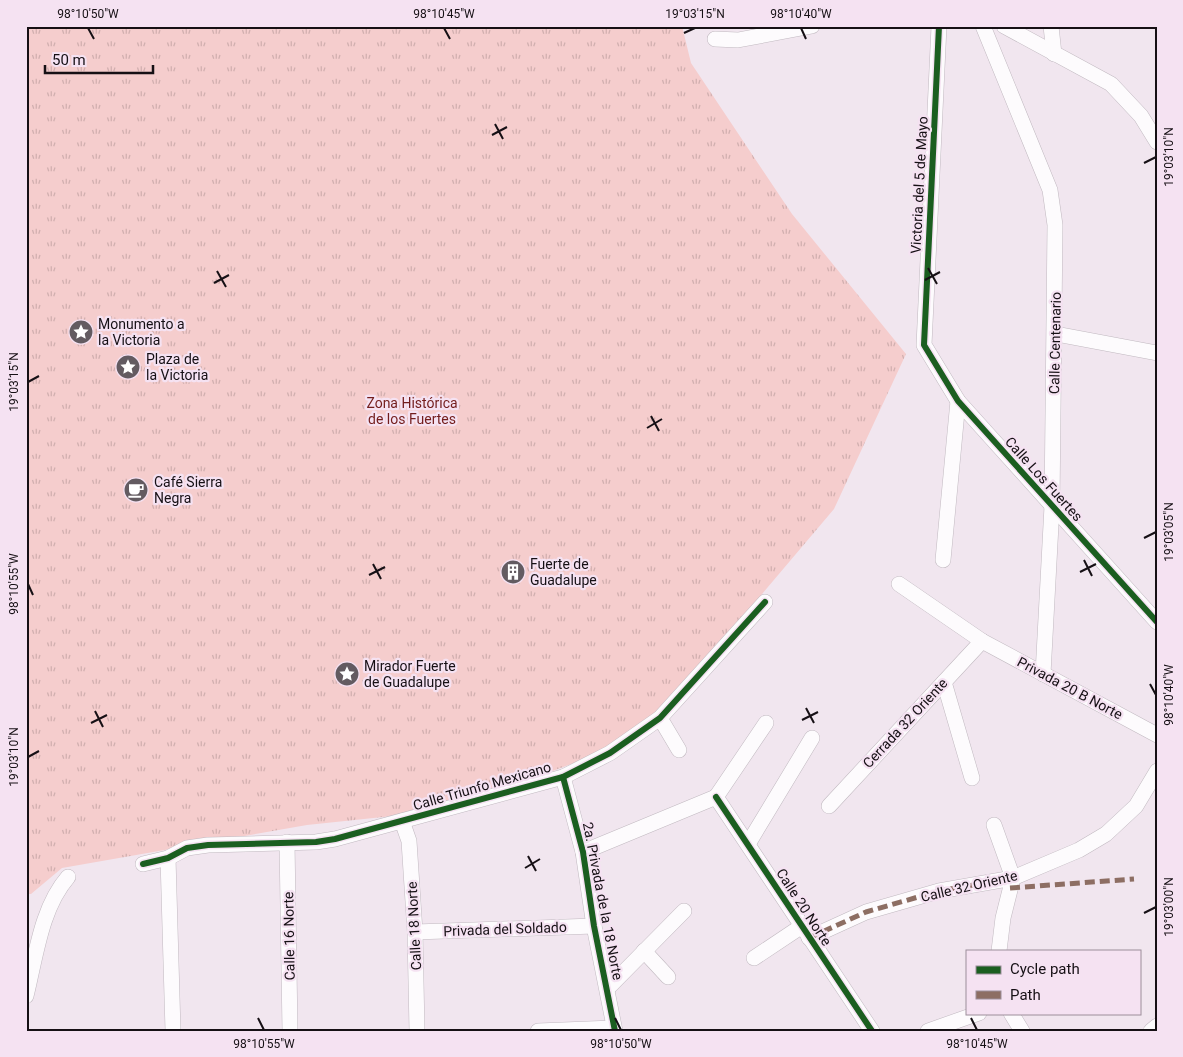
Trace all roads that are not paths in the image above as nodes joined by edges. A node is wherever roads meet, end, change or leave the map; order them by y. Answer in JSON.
{"nodes":[{"id":1,"x":812,"y":26,"type":"edge"},
{"id":2,"x":939,"y":26,"type":"edge"},
{"id":3,"x":983,"y":26,"type":"edge"},
{"id":4,"x":1004,"y":26,"type":"edge"},
{"id":5,"x":1051,"y":26,"type":"edge"},
{"id":6,"x":715,"y":40,"type":"dead end"},
{"id":7,"x":1054,"y":54,"type":"junction"},
{"id":8,"x":1157,"y":142,"type":"edge"},
{"id":9,"x":1056,"y":334,"type":"junction"},
{"id":10,"x":924,"y":345,"type":"joint"},
{"id":11,"x":1157,"y":353,"type":"edge"},
{"id":12,"x":958,"y":401,"type":"junction"},
{"id":13,"x":1052,"y":506,"type":"junction"},
{"id":14,"x":943,"y":560,"type":"dead end"},
{"id":15,"x":899,"y":584,"type":"dead end"},
{"id":16,"x":765,"y":602,"type":"dead end"},
{"id":17,"x":1157,"y":622,"type":"edge"},
{"id":18,"x":982,"y":642,"type":"junction"},
{"id":19,"x":1043,"y":674,"type":"junction"},
{"id":20,"x":944,"y":682,"type":"junction"},
{"id":21,"x":660,"y":718,"type":"junction"},
{"id":22,"x":766,"y":723,"type":"dead end"},
{"id":23,"x":1157,"y":735,"type":"edge"},
{"id":24,"x":812,"y":738,"type":"dead end"},
{"id":25,"x":679,"y":750,"type":"dead end"},
{"id":26,"x":1157,"y":771,"type":"edge"},
{"id":27,"x":563,"y":776,"type":"junction"},
{"id":28,"x":972,"y":778,"type":"dead end"},
{"id":29,"x":716,"y":797,"type":"junction"},
{"id":30,"x":829,"y":806,"type":"dead end"},
{"id":31,"x":402,"y":822,"type":"junction"},
{"id":32,"x":994,"y":825,"type":"dead end"},
{"id":33,"x":287,"y":842,"type":"junction"},
{"id":34,"x":748,"y":844,"type":"junction"},
{"id":35,"x":583,"y":852,"type":"junction"},
{"id":36,"x":168,"y":858,"type":"junction"},
{"id":37,"x":143,"y":864,"type":"dead end"},
{"id":38,"x":68,"y":877,"type":"dead end"},
{"id":39,"x":1013,"y":878,"type":"junction"},
{"id":40,"x":684,"y":911,"type":"dead end"},
{"id":41,"x":594,"y":926,"type":"junction"},
{"id":42,"x":416,"y":932,"type":"junction"},
{"id":43,"x":805,"y":932,"type":"junction"},
{"id":44,"x":999,"y":950,"type":"edge"},
{"id":45,"x":644,"y":951,"type":"junction"},
{"id":46,"x":754,"y":958,"type":"dead end"},
{"id":47,"x":668,"y":976,"type":"dead end"},
{"id":48,"x":608,"y":988,"type":"junction"},
{"id":49,"x":26,"y":996,"type":"edge"},
{"id":50,"x":977,"y":1014,"type":"edge"},
{"id":51,"x":1012,"y":1014,"type":"edge"},
{"id":52,"x":1157,"y":1026,"type":"edge"},
{"id":53,"x":614,"y":1029,"type":"edge"},
{"id":54,"x":173,"y":1031,"type":"edge"},
{"id":55,"x":290,"y":1031,"type":"edge"},
{"id":56,"x":417,"y":1031,"type":"edge"},
{"id":57,"x":538,"y":1031,"type":"edge"},
{"id":58,"x":872,"y":1031,"type":"edge"},
{"id":59,"x":928,"y":1031,"type":"edge"},
{"id":60,"x":1022,"y":1031,"type":"edge"},
{"id":61,"x":1151,"y":1031,"type":"edge"}],
"edges":[{"from":1,"to":6,"type":"street"},
{"from":2,"to":10,"type":"street","name":"Victoria del 5 de Mayo"},
{"from":3,"to":9,"type":"street","name":"Calle Centenario"},
{"from":4,"to":7,"type":"street"},
{"from":5,"to":7,"type":"street"},
{"from":7,"to":8,"type":"street"},
{"from":9,"to":11,"type":"street"},
{"from":9,"to":13,"type":"street","name":"Calle Centenario"},
{"from":10,"to":12,"type":"street","name":"Calle Los Fuertes"},
{"from":12,"to":13,"type":"street","name":"Calle Los Fuertes"},
{"from":12,"to":14,"type":"street"},
{"from":13,"to":17,"type":"street","name":"Calle Los Fuertes"},
{"from":13,"to":19,"type":"street","name":"Calle Centenario"},
{"from":15,"to":18,"type":"street","name":"Privada 20 B Norte"},
{"from":16,"to":21,"type":"street","name":"Calle Triunfo Mexicano"},
{"from":18,"to":19,"type":"street","name":"Privada 20 B Norte"},
{"from":18,"to":20,"type":"street","name":"Cerrada 32 Oriente"},
{"from":19,"to":23,"type":"street","name":"Privada 20 B Norte"},
{"from":20,"to":28,"type":"street"},
{"from":20,"to":30,"type":"street","name":"Cerrada 32 Oriente"},
{"from":21,"to":25,"type":"street"},
{"from":21,"to":27,"type":"street","name":"Calle Triunfo Mexicano"},
{"from":22,"to":29,"type":"street"},
{"from":24,"to":34,"type":"street"},
{"from":26,"to":39,"type":"street","name":"Calle 32 Oriente"},
{"from":27,"to":31,"type":"street","name":"Calle Triunfo Mexicano"},
{"from":27,"to":35,"type":"street","name":"2a. Privada de la 18 Norte"},
{"from":29,"to":34,"type":"street","name":"Calle 20 Norte"},
{"from":29,"to":35,"type":"street"},
{"from":31,"to":33,"type":"street","name":"Calle Triunfo Mexicano"},
{"from":31,"to":42,"type":"street","name":"Calle 18 Norte"},
{"from":32,"to":39,"type":"street"},
{"from":33,"to":36,"type":"street","name":"Calle Triunfo Mexicano"},
{"from":33,"to":55,"type":"street","name":"Calle 16 Norte"},
{"from":34,"to":43,"type":"street","name":"Calle 20 Norte"},
{"from":35,"to":41,"type":"street","name":"2a. Privada de la 18 Norte"},
{"from":36,"to":37,"type":"street","name":"Calle Triunfo Mexicano"},
{"from":36,"to":54,"type":"street"},
{"from":38,"to":49,"type":"street"},
{"from":39,"to":43,"type":"street","name":"Calle 32 Oriente"},
{"from":39,"to":44,"type":"street"},
{"from":40,"to":45,"type":"street"},
{"from":41,"to":42,"type":"street","name":"Privada del Soldado"},
{"from":41,"to":48,"type":"street","name":"2a. Privada de la 18 Norte"},
{"from":42,"to":56,"type":"street","name":"Calle 18 Norte"},
{"from":43,"to":46,"type":"street","name":"Calle 32 Oriente"},
{"from":43,"to":58,"type":"street","name":"Calle 20 Norte"},
{"from":45,"to":47,"type":"street"},
{"from":45,"to":48,"type":"street"},
{"from":48,"to":53,"type":"street","name":"2a. Privada de la 18 Norte"},
{"from":50,"to":59,"type":"street"},
{"from":51,"to":60,"type":"street"},
{"from":52,"to":61,"type":"street"},
{"from":53,"to":57,"type":"street"}]}
